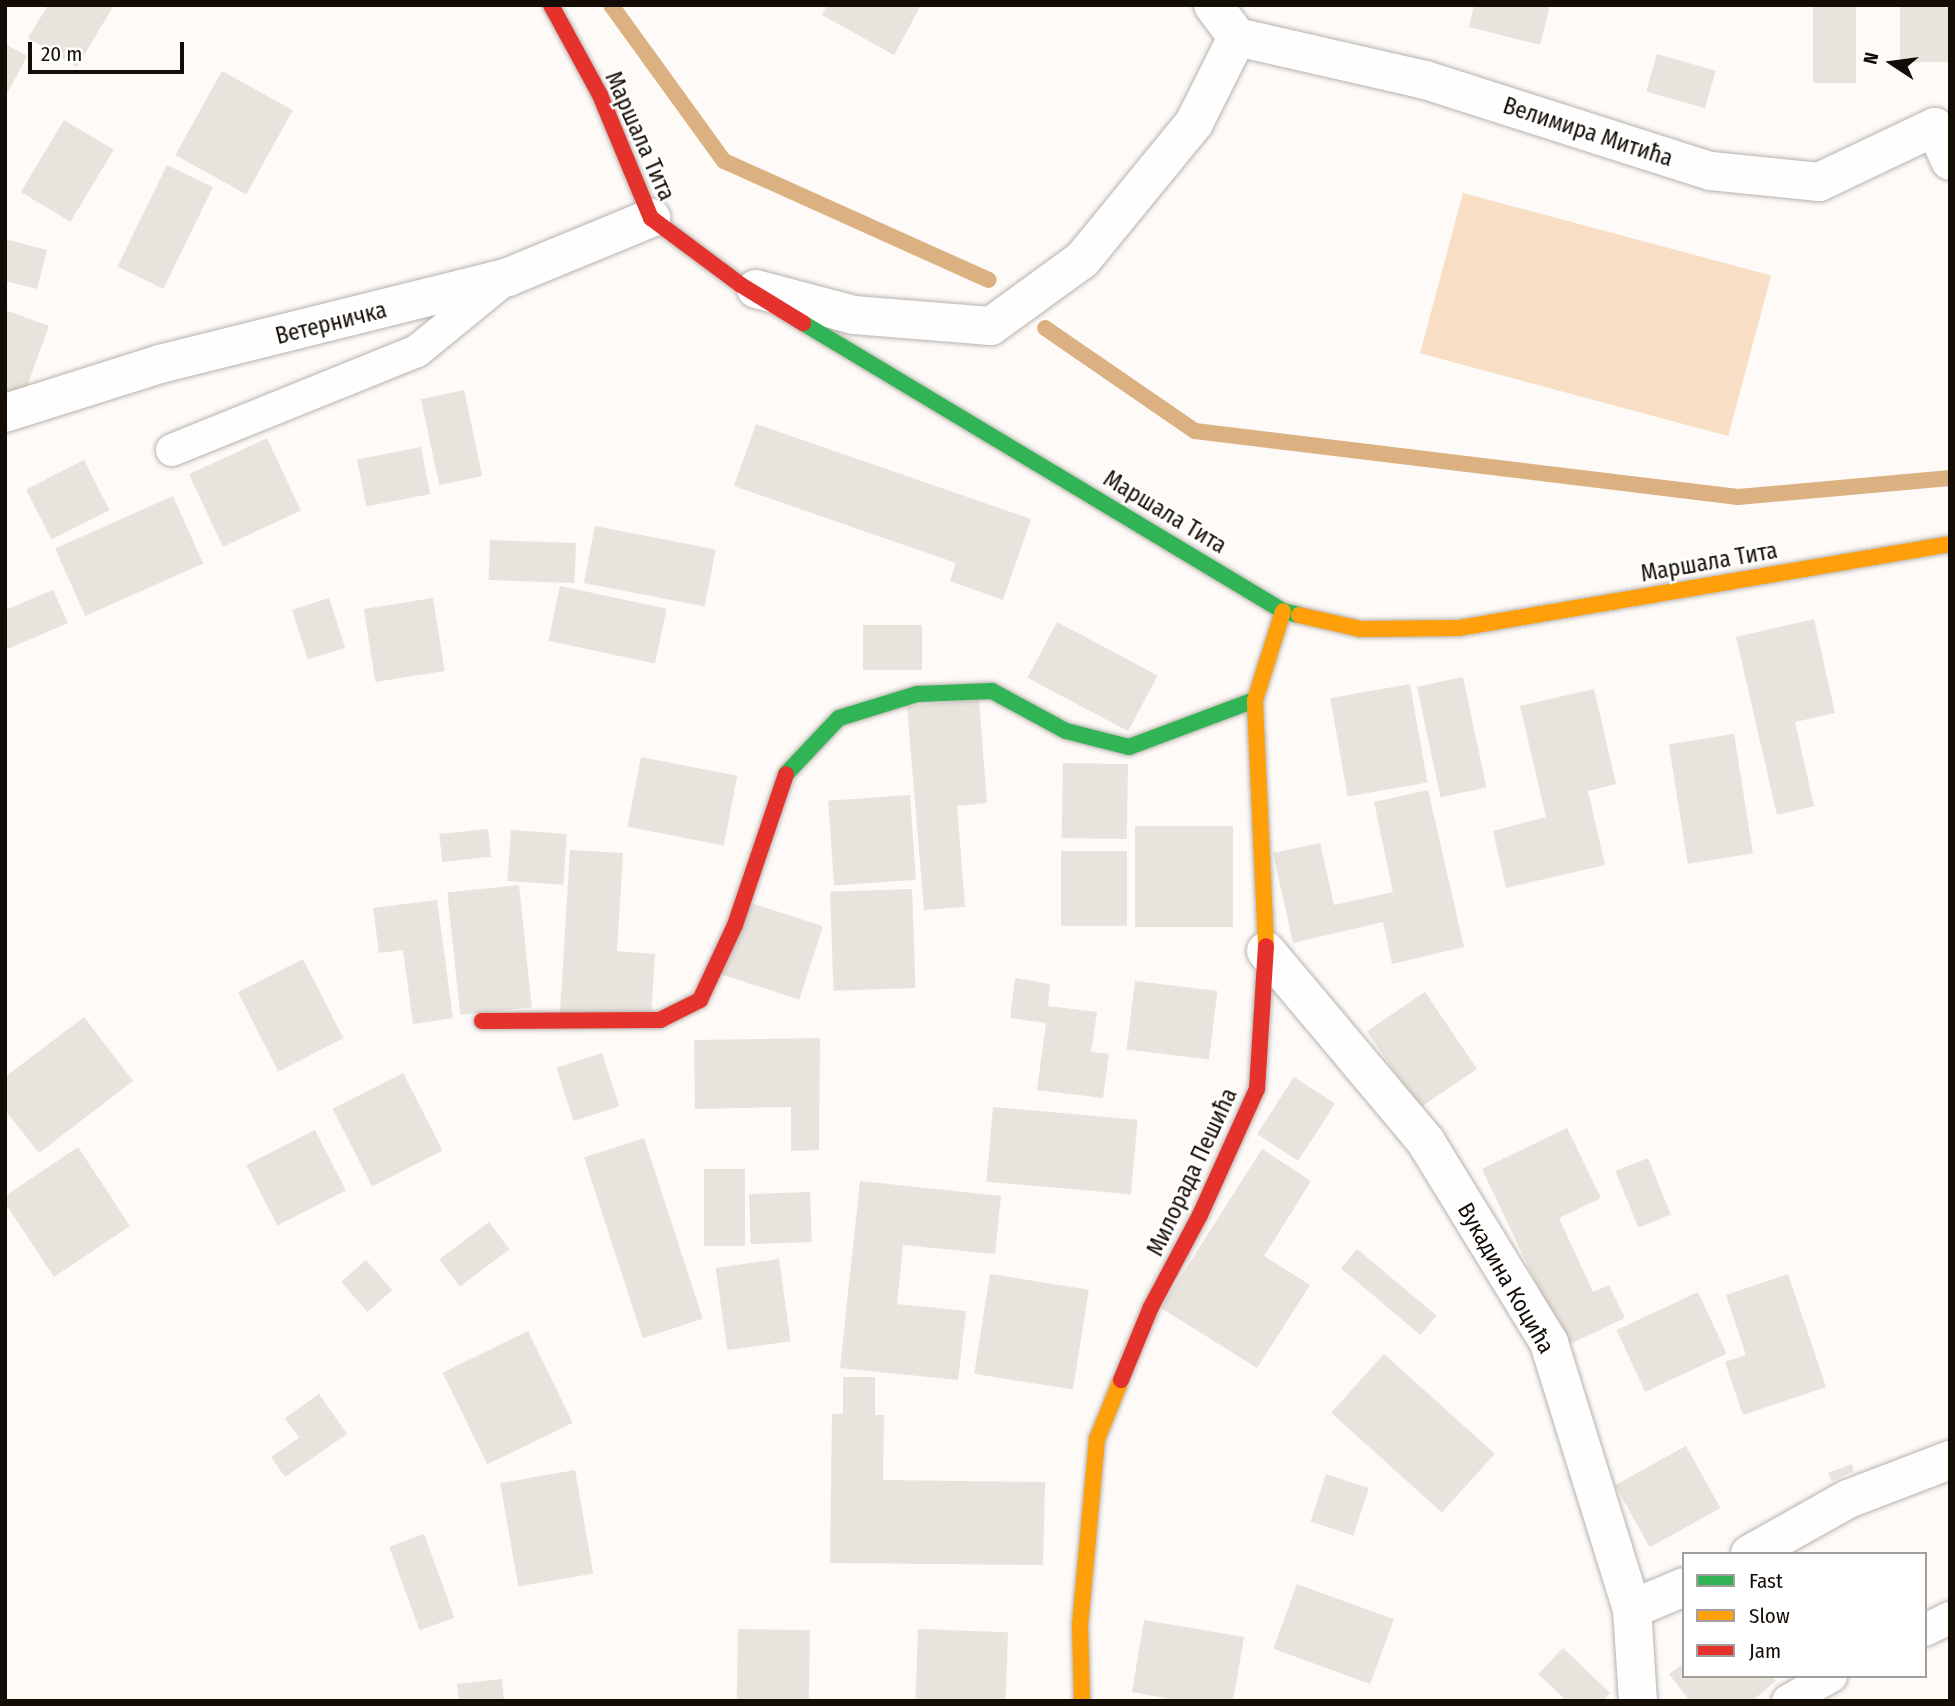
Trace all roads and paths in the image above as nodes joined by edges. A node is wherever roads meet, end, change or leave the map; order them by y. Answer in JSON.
{"nodes":[{"id":1,"x":551,"y":5,"type":"edge"},
{"id":2,"x":1213,"y":5,"type":"edge"},
{"id":3,"x":1237,"y":37,"type":"junction"},
{"id":4,"x":1945,"y":136,"type":"edge"},
{"id":5,"x":651,"y":218,"type":"junction"},
{"id":6,"x":508,"y":277,"type":"junction"},
{"id":7,"x":741,"y":285,"type":"junction"},
{"id":8,"x":5,"y":413,"type":"edge"},
{"id":9,"x":172,"y":450,"type":"dead end"},
{"id":10,"x":1950,"y":544,"type":"edge"},
{"id":11,"x":1283,"y":611,"type":"junction"},
{"id":12,"x":1255,"y":700,"type":"junction"},
{"id":13,"x":1266,"y":951,"type":"junction"},
{"id":14,"x":482,"y":1021,"type":"dead end"},
{"id":15,"x":1950,"y":1460,"type":"edge"},
{"id":16,"x":1754,"y":1552,"type":"edge"},
{"id":17,"x":1682,"y":1588,"type":"edge"},
{"id":18,"x":1632,"y":1609,"type":"junction"},
{"id":19,"x":1950,"y":1618,"type":"edge"},
{"id":20,"x":1927,"y":1629,"type":"edge"},
{"id":21,"x":1828,"y":1678,"type":"edge"},
{"id":22,"x":1082,"y":1701,"type":"edge"},
{"id":23,"x":1638,"y":1701,"type":"edge"},
{"id":24,"x":1788,"y":1701,"type":"edge"}],
"edges":[{"from":1,"to":5,"type":"street","name":"Маршала Тита"},
{"from":2,"to":3,"type":"street"},
{"from":3,"to":4,"type":"street","name":"Велимира Митића"},
{"from":3,"to":7,"type":"street"},
{"from":5,"to":6,"type":"street","name":"Ветерничка"},
{"from":5,"to":7,"type":"street","name":"Маршала Тита"},
{"from":6,"to":8,"type":"street","name":"Ветерничка"},
{"from":6,"to":9,"type":"lane"},
{"from":7,"to":11,"type":"street","name":"Маршала Тита"},
{"from":10,"to":11,"type":"street","name":"Маршала Тита"},
{"from":11,"to":12,"type":"street","name":"Милорада Пешића"},
{"from":12,"to":13,"type":"street","name":"Милорада Пешића"},
{"from":12,"to":14,"type":"street"},
{"from":13,"to":18,"type":"street","name":"Вукадина Коцића"},
{"from":13,"to":22,"type":"street","name":"Милорада Пешића"},
{"from":15,"to":16,"type":"street"},
{"from":17,"to":18,"type":"street"},
{"from":18,"to":23,"type":"street","name":"Вукадина Коцића"},
{"from":19,"to":20,"type":"lane"},
{"from":21,"to":24,"type":"lane"}]}
